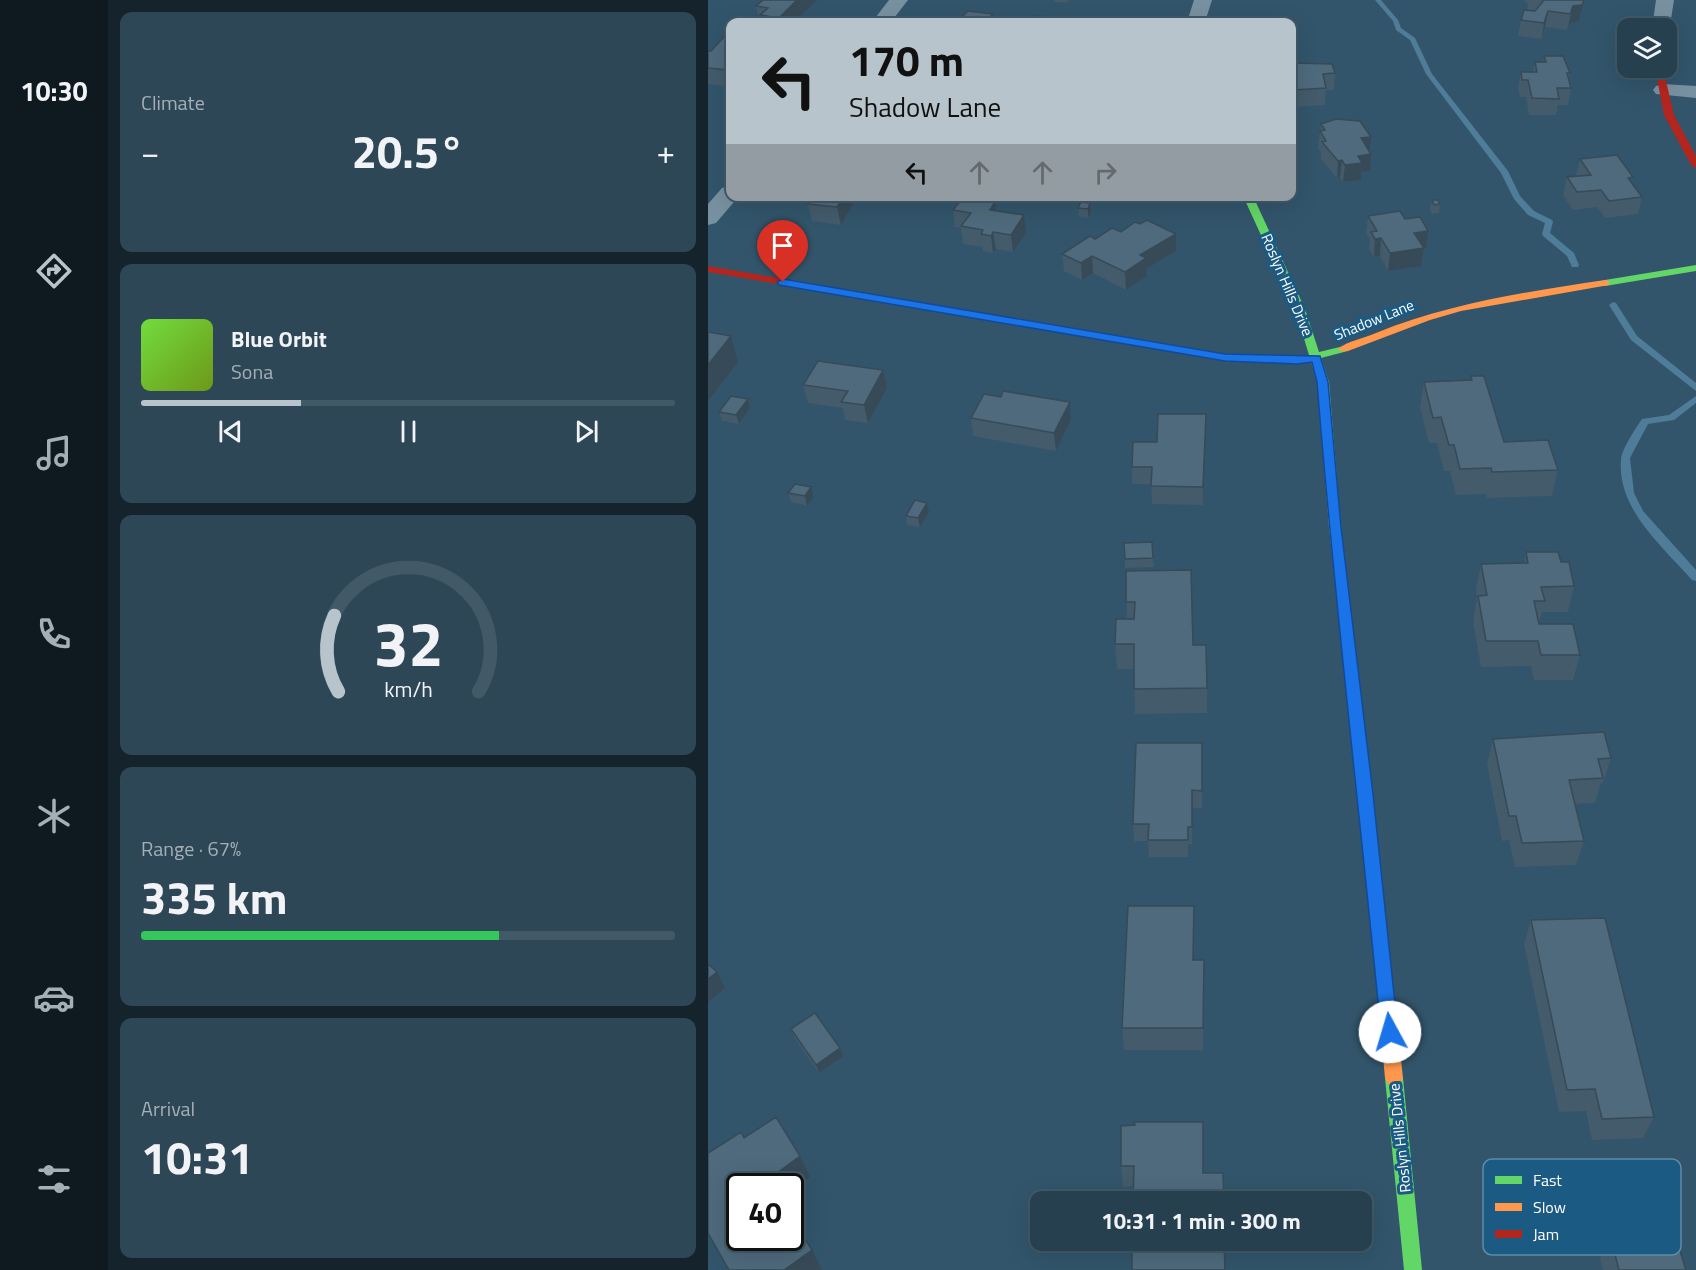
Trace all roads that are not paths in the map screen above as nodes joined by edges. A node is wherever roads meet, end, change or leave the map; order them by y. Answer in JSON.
{"nodes":[{"id":1,"x":899,"y":0,"type":"edge"},
{"id":2,"x":1203,"y":0,"type":"edge"},
{"id":3,"x":1665,"y":0,"type":"edge"},
{"id":4,"x":884,"y":18,"type":"edge"},
{"id":5,"x":1197,"y":18,"type":"edge"},
{"id":6,"x":1663,"y":18,"type":"edge"},
{"id":7,"x":1661,"y":78,"type":"edge"},
{"id":8,"x":1663,"y":90,"type":"junction"},
{"id":9,"x":1696,"y":92,"type":"edge"},
{"id":10,"x":1696,"y":165,"type":"edge"},
{"id":11,"x":726,"y":198,"type":"edge"},
{"id":12,"x":1250,"y":201,"type":"edge"},
{"id":13,"x":708,"y":218,"type":"edge"},
{"id":14,"x":1696,"y":268,"type":"edge"},
{"id":15,"x":708,"y":269,"type":"edge"},
{"id":16,"x":1316,"y":358,"type":"junction"},
{"id":17,"x":1413,"y":1270,"type":"edge"}],
"edges":[{"from":1,"to":4,"type":"street"},
{"from":2,"to":5,"type":"street"},
{"from":3,"to":6,"type":"street"},
{"from":7,"to":8,"type":"street"},
{"from":8,"to":9,"type":"street"},
{"from":8,"to":10,"type":"street"},
{"from":11,"to":13,"type":"street"},
{"from":12,"to":16,"type":"street","name":"Roslyn Hills Drive"},
{"from":14,"to":16,"type":"street","name":"Shadow Lane"},
{"from":15,"to":16,"type":"street","name":"Shadow Lane"},
{"from":16,"to":17,"type":"street","name":"Roslyn Hills Drive"}]}
